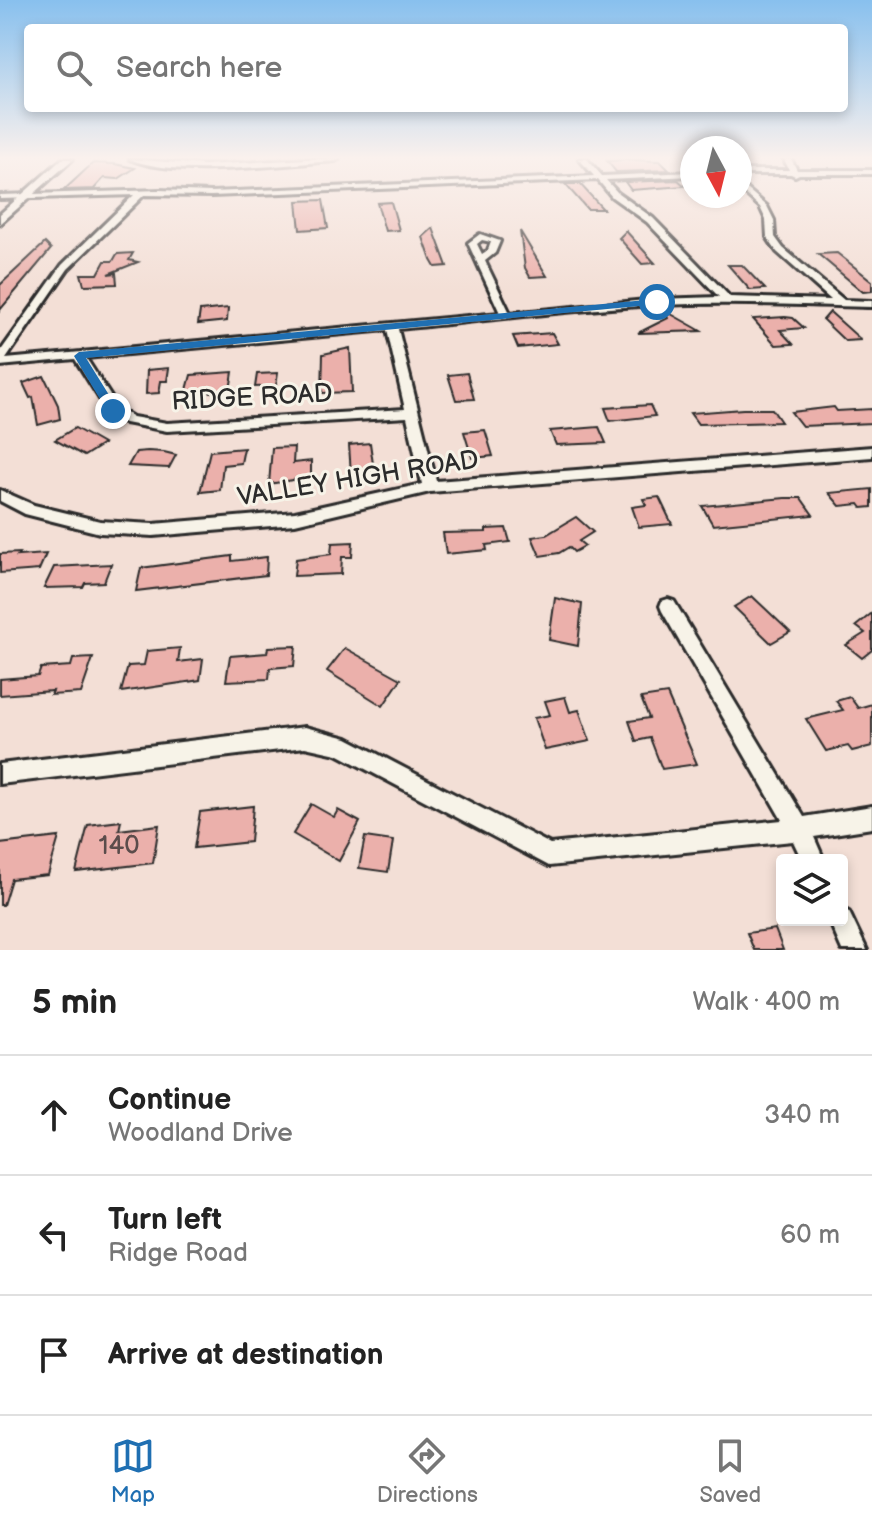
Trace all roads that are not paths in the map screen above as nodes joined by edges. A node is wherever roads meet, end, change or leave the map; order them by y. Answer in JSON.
{"nodes":[{"id":1,"x":19,"y":203,"type":"edge"},
{"id":2,"x":130,"y":203,"type":"edge"},
{"id":3,"x":626,"y":203,"type":"edge"},
{"id":4,"x":760,"y":203,"type":"edge"},
{"id":5,"x":0,"y":220,"type":"edge"},
{"id":6,"x":480,"y":260,"type":"dead end"},
{"id":7,"x":727,"y":300,"type":"junction"},
{"id":8,"x":872,"y":304,"type":"edge"},
{"id":9,"x":843,"y":305,"type":"junction"},
{"id":10,"x":506,"y":316,"type":"junction"},
{"id":11,"x":392,"y":327,"type":"junction"},
{"id":12,"x":79,"y":356,"type":"junction"},
{"id":13,"x":0,"y":362,"type":"edge"},
{"id":14,"x":413,"y":413,"type":"junction"},
{"id":15,"x":872,"y":452,"type":"edge"},
{"id":16,"x":430,"y":487,"type":"junction"},
{"id":17,"x":0,"y":495,"type":"edge"},
{"id":18,"x":668,"y":606,"type":"dead end"},
{"id":19,"x":0,"y":774,"type":"edge"},
{"id":20,"x":872,"y":817,"type":"edge"},
{"id":21,"x":799,"y":829,"type":"junction"},
{"id":22,"x":810,"y":854,"type":"edge"},
{"id":23,"x":844,"y":926,"type":"edge"},
{"id":24,"x":855,"y":950,"type":"edge"}],
"edges":[{"from":1,"to":5,"type":"main road"},
{"from":2,"to":13,"type":"street"},
{"from":3,"to":7,"type":"street"},
{"from":4,"to":9,"type":"street"},
{"from":6,"to":10,"type":"street"},
{"from":7,"to":9,"type":"street"},
{"from":7,"to":10,"type":"street"},
{"from":8,"to":9,"type":"street"},
{"from":10,"to":11,"type":"street"},
{"from":11,"to":12,"type":"street"},
{"from":11,"to":14,"type":"street"},
{"from":12,"to":13,"type":"street"},
{"from":12,"to":14,"type":"street","name":"RIDGE ROAD"},
{"from":14,"to":16,"type":"street"},
{"from":15,"to":16,"type":"street","name":"VALLEY HIGH ROAD"},
{"from":16,"to":17,"type":"street","name":"VALLEY HIGH ROAD"},
{"from":18,"to":21,"type":"street"},
{"from":19,"to":21,"type":"street"},
{"from":20,"to":21,"type":"street"},
{"from":21,"to":22,"type":"street"},
{"from":23,"to":24,"type":"street"}]}
